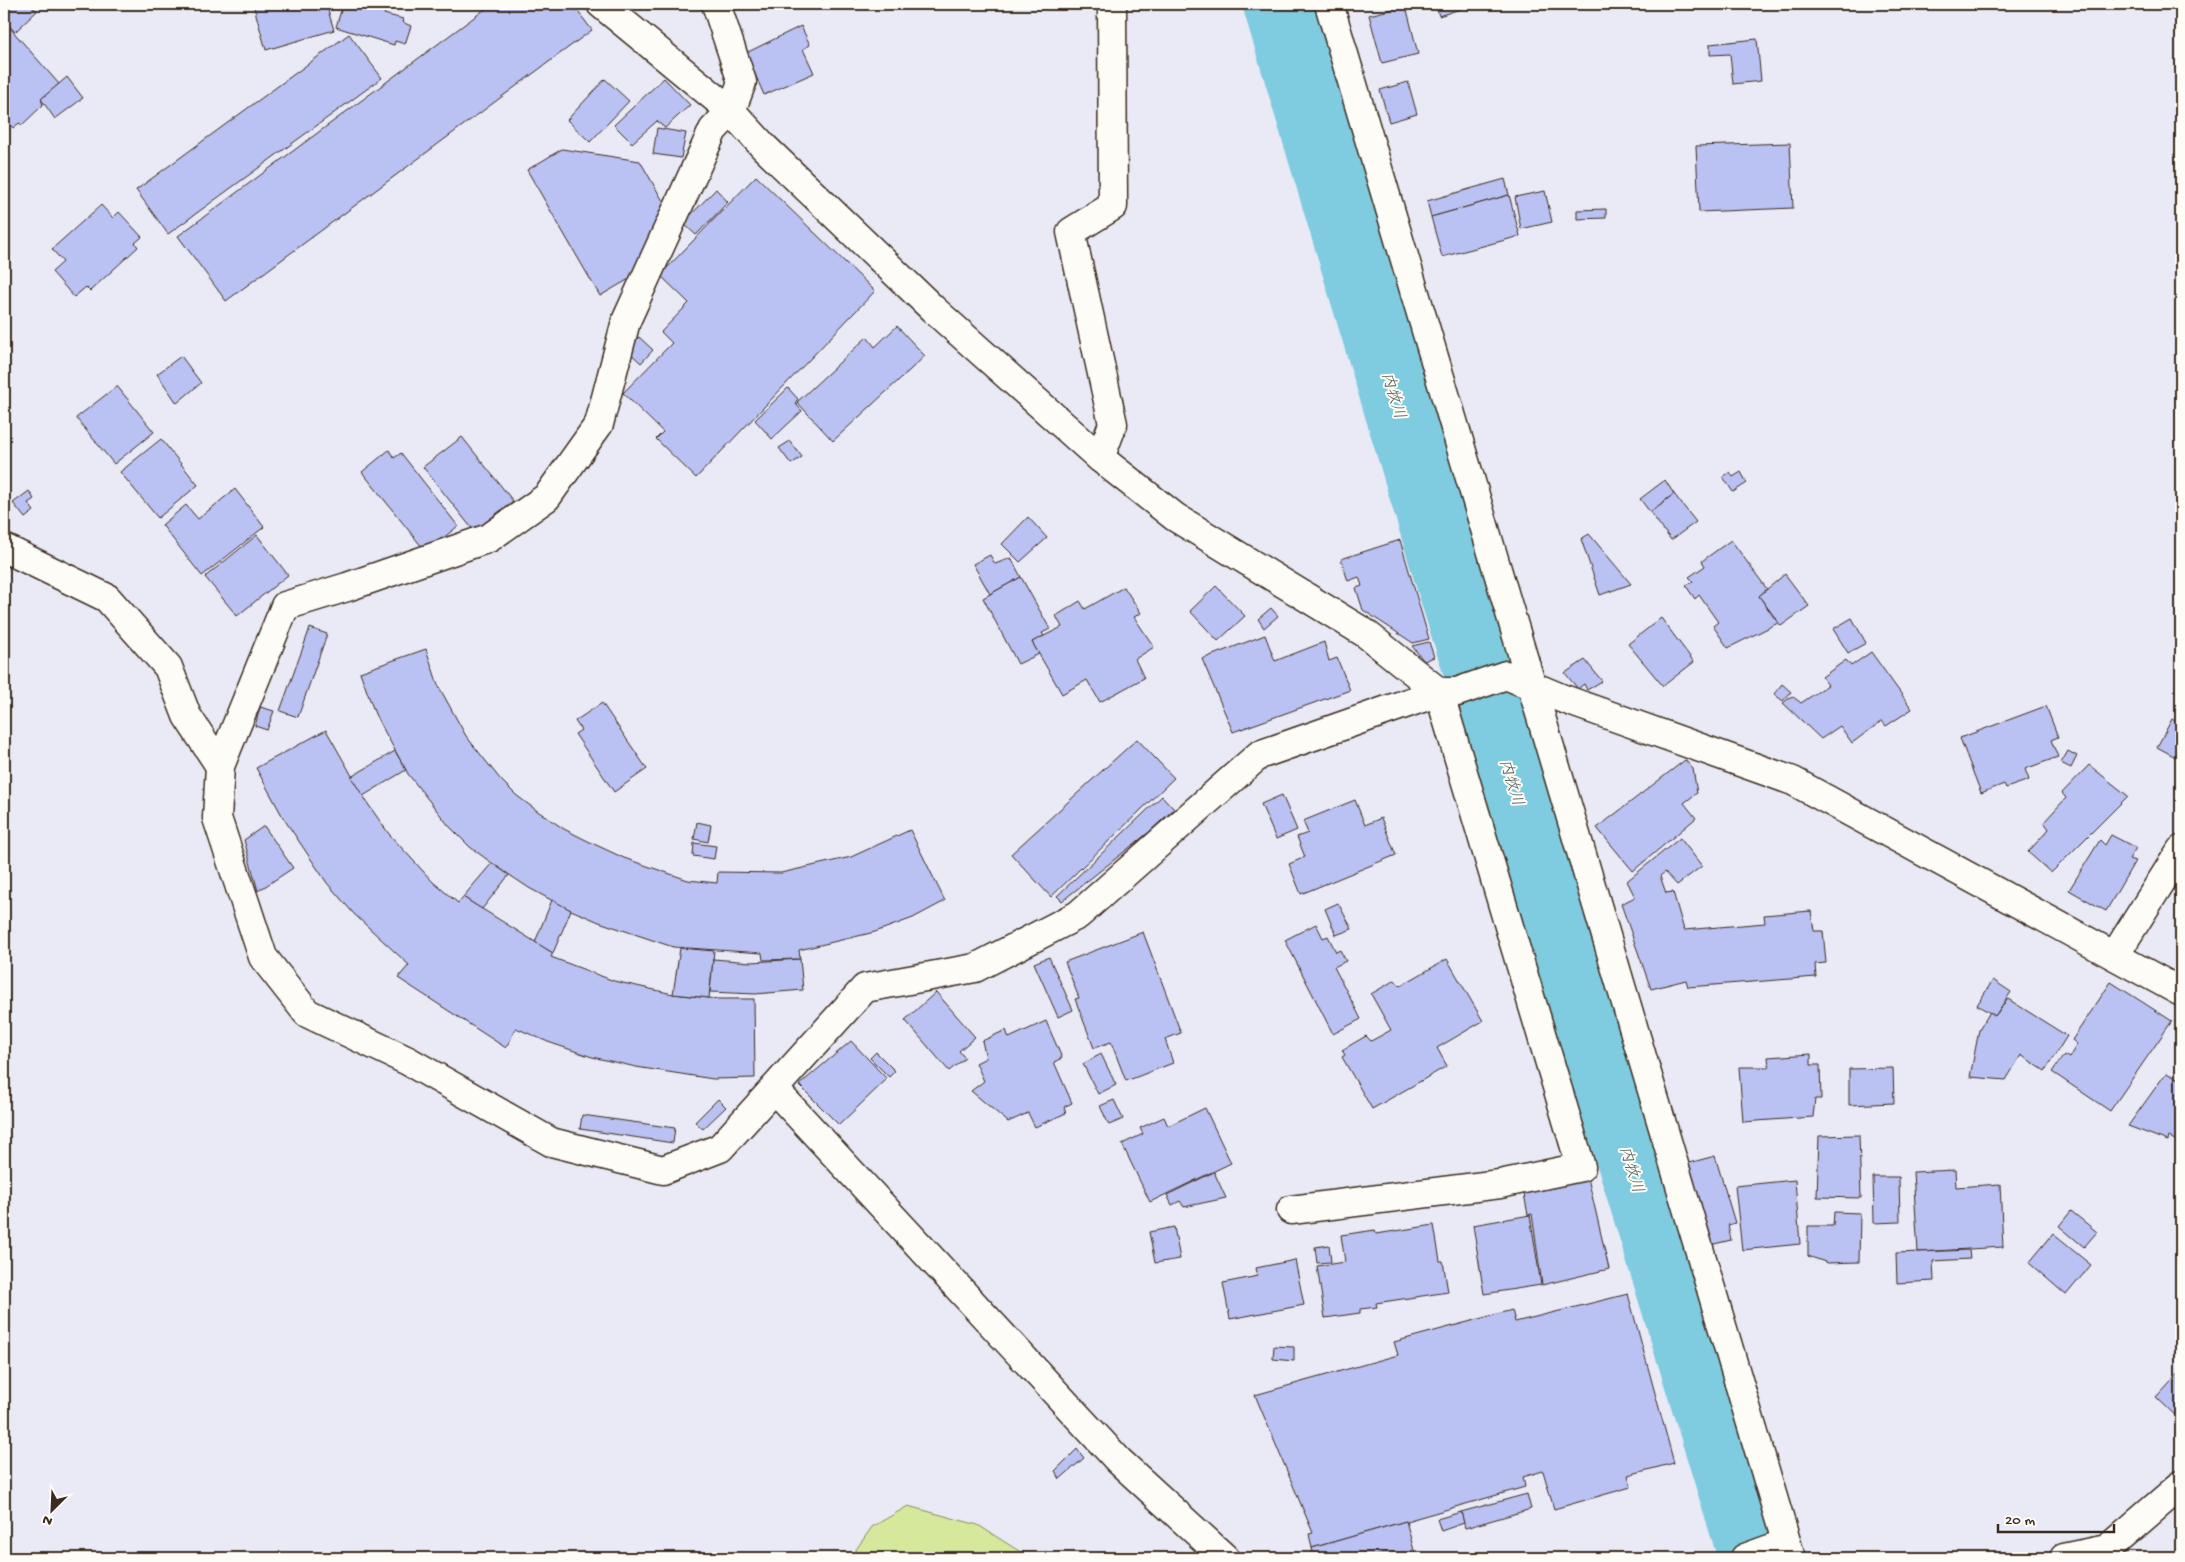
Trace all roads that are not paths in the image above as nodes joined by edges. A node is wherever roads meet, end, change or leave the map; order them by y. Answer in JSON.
{"nodes":[{"id":1,"x":601,"y":4,"type":"edge"},
{"id":2,"x":716,"y":4,"type":"edge"},
{"id":3,"x":1112,"y":4,"type":"edge"},
{"id":4,"x":1328,"y":4,"type":"edge"},
{"id":5,"x":731,"y":111,"type":"junction"},
{"id":6,"x":1100,"y":458,"type":"junction"},
{"id":7,"x":4,"y":548,"type":"edge"},
{"id":8,"x":1533,"y":686,"type":"junction"},
{"id":9,"x":1448,"y":692,"type":"junction"},
{"id":10,"x":220,"y":766,"type":"junction"},
{"id":11,"x":2181,"y":850,"type":"edge"},
{"id":12,"x":2115,"y":955,"type":"junction"},
{"id":13,"x":2181,"y":992,"type":"edge"},
{"id":14,"x":774,"y":1089,"type":"junction"},
{"id":15,"x":1291,"y":1210,"type":"dead end"},
{"id":16,"x":2181,"y":1485,"type":"edge"},
{"id":17,"x":1782,"y":1550,"type":"edge"},
{"id":18,"x":1225,"y":1558,"type":"edge"},
{"id":19,"x":1745,"y":1558,"type":"edge"},
{"id":20,"x":2064,"y":1558,"type":"edge"}],
"edges":[{"from":1,"to":5,"type":"street"},
{"from":2,"to":5,"type":"street"},
{"from":3,"to":6,"type":"street"},
{"from":4,"to":8,"type":"street"},
{"from":5,"to":6,"type":"street"},
{"from":5,"to":10,"type":"street"},
{"from":6,"to":9,"type":"street"},
{"from":7,"to":10,"type":"street"},
{"from":8,"to":9,"type":"street"},
{"from":8,"to":12,"type":"street"},
{"from":8,"to":17,"type":"street"},
{"from":9,"to":14,"type":"street"},
{"from":9,"to":15,"type":"street"},
{"from":10,"to":14,"type":"street"},
{"from":11,"to":12,"type":"street"},
{"from":12,"to":13,"type":"street"},
{"from":14,"to":18,"type":"street"},
{"from":16,"to":20,"type":"street"},
{"from":17,"to":19,"type":"street"}]}
